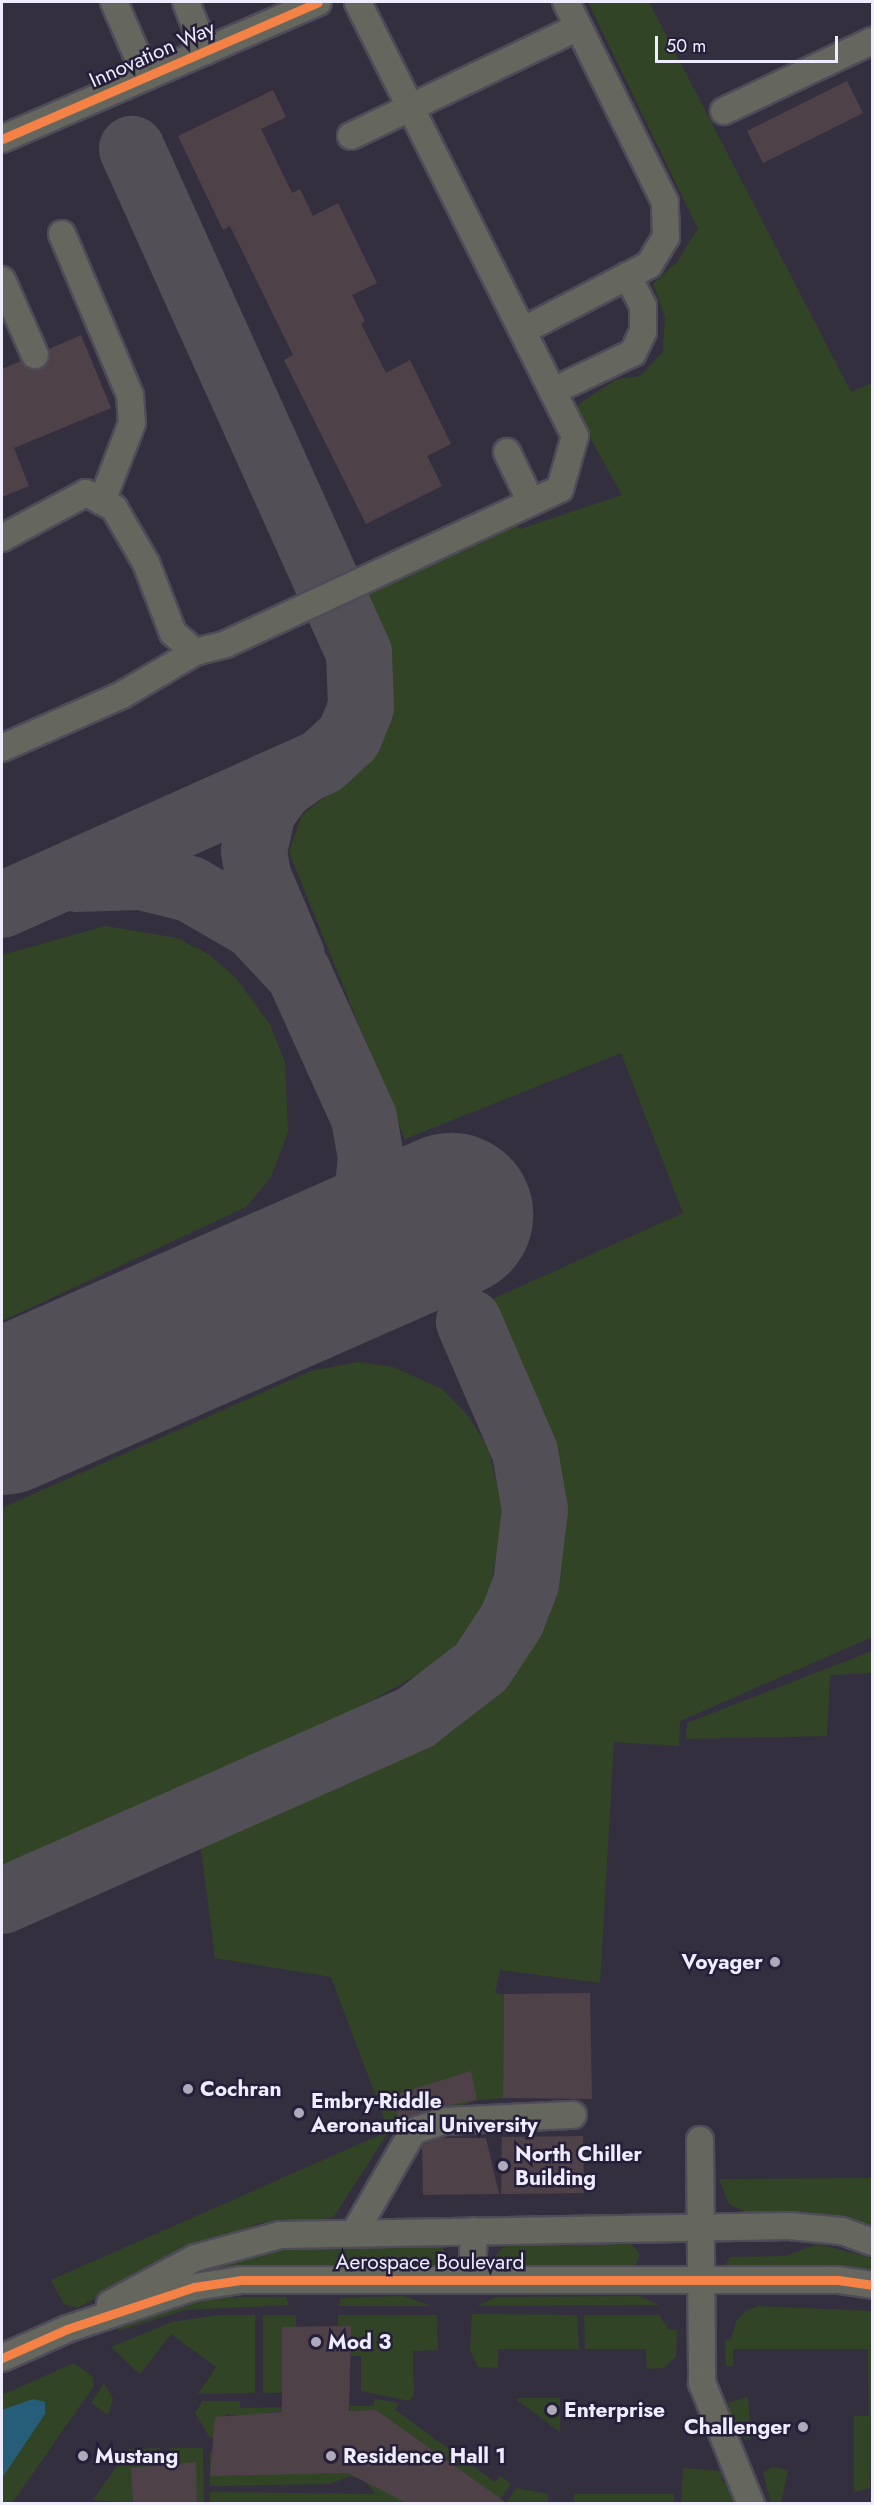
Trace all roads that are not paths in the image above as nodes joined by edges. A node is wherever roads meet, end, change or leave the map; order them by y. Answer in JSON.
{"nodes":[{"id":1,"x":114,"y":2,"type":"edge"},
{"id":2,"x":186,"y":2,"type":"edge"},
{"id":3,"x":318,"y":2,"type":"edge"},
{"id":4,"x":358,"y":2,"type":"edge"},
{"id":5,"x":566,"y":2,"type":"edge"},
{"id":6,"x":578,"y":27,"type":"junction"},
{"id":7,"x":873,"y":41,"type":"edge"},
{"id":8,"x":205,"y":51,"type":"junction"},
{"id":9,"x":146,"y":76,"type":"junction"},
{"id":10,"x":411,"y":109,"type":"junction"},
{"id":11,"x":724,"y":111,"type":"dead end"},
{"id":12,"x":351,"y":136,"type":"dead end"},
{"id":13,"x":2,"y":139,"type":"edge"},
{"id":14,"x":62,"y":234,"type":"dead end"},
{"id":15,"x":628,"y":276,"type":"junction"},
{"id":16,"x":2,"y":280,"type":"edge"},
{"id":17,"x":524,"y":330,"type":"junction"},
{"id":18,"x":34,"y":355,"type":"dead end"},
{"id":19,"x":555,"y":390,"type":"junction"},
{"id":20,"x":507,"y":452,"type":"dead end"},
{"id":21,"x":102,"y":501,"type":"junction"},
{"id":22,"x":531,"y":502,"type":"junction"},
{"id":23,"x":2,"y":538,"type":"edge"},
{"id":24,"x":195,"y":652,"type":"junction"},
{"id":25,"x":2,"y":748,"type":"edge"},
{"id":26,"x":573,"y":2115,"type":"dead end"},
{"id":27,"x":700,"y":2140,"type":"dead end"},
{"id":28,"x":698,"y":2227,"type":"junction"},
{"id":29,"x":474,"y":2231,"type":"junction"},
{"id":30,"x":355,"y":2232,"type":"junction"},
{"id":31,"x":873,"y":2242,"type":"edge"},
{"id":32,"x":472,"y":2280,"type":"junction"},
{"id":33,"x":699,"y":2280,"type":"junction"},
{"id":34,"x":873,"y":2285,"type":"edge"},
{"id":35,"x":67,"y":2329,"type":"junction"},
{"id":36,"x":2,"y":2358,"type":"edge"},
{"id":37,"x":751,"y":2504,"type":"edge"}],
"edges":[{"from":1,"to":9,"type":"street"},
{"from":2,"to":8,"type":"street"},
{"from":3,"to":8,"type":"street","name":"Innovation Way"},
{"from":4,"to":10,"type":"street"},
{"from":5,"to":6,"type":"street"},
{"from":6,"to":10,"type":"street"},
{"from":6,"to":15,"type":"street"},
{"from":7,"to":11,"type":"street"},
{"from":8,"to":9,"type":"street","name":"Innovation Way"},
{"from":9,"to":13,"type":"street","name":"Innovation Way"},
{"from":10,"to":12,"type":"street"},
{"from":10,"to":17,"type":"street"},
{"from":14,"to":21,"type":"street"},
{"from":15,"to":17,"type":"street"},
{"from":15,"to":19,"type":"street"},
{"from":16,"to":18,"type":"street"},
{"from":17,"to":19,"type":"street"},
{"from":19,"to":22,"type":"street"},
{"from":20,"to":22,"type":"street"},
{"from":21,"to":23,"type":"street"},
{"from":21,"to":24,"type":"street"},
{"from":22,"to":24,"type":"street"},
{"from":24,"to":25,"type":"street"},
{"from":26,"to":30,"type":"street"},
{"from":27,"to":28,"type":"street"},
{"from":28,"to":29,"type":"street","name":"Aerospace Boulevard"},
{"from":28,"to":31,"type":"street","name":"Aerospace Boulevard"},
{"from":28,"to":33,"type":"street"},
{"from":29,"to":30,"type":"street","name":"Aerospace Boulevard"},
{"from":29,"to":32,"type":"street"},
{"from":30,"to":35,"type":"street","name":"Aerospace Boulevard"},
{"from":32,"to":33,"type":"street","name":"Aerospace Boulevard"},
{"from":32,"to":35,"type":"street","name":"Aerospace Boulevard"},
{"from":33,"to":34,"type":"street","name":"Aerospace Boulevard"},
{"from":33,"to":37,"type":"street"},
{"from":35,"to":36,"type":"street","name":"Aerospace Boulevard"}]}
